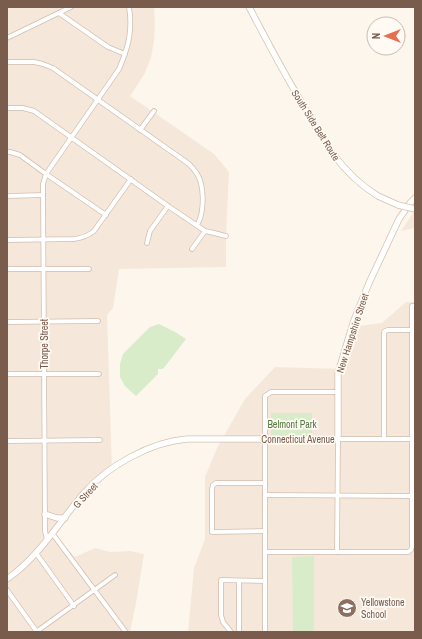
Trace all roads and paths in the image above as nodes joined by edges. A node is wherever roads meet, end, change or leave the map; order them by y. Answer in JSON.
{"nodes":[{"id":1,"x":71,"y":7,"type":"edge"},
{"id":2,"x":129,"y":7,"type":"edge"},
{"id":3,"x":248,"y":7,"type":"edge"},
{"id":4,"x":59,"y":13,"type":"junction"},
{"id":5,"x":7,"y":38,"type":"edge"},
{"id":6,"x":125,"y":54,"type":"junction"},
{"id":7,"x":7,"y":62,"type":"edge"},
{"id":8,"x":98,"y":100,"type":"junction"},
{"id":9,"x":7,"y":108,"type":"edge"},
{"id":10,"x":154,"y":111,"type":"dead end"},
{"id":11,"x":140,"y":130,"type":"junction"},
{"id":12,"x":72,"y":137,"type":"junction"},
{"id":13,"x":7,"y":152,"type":"edge"},
{"id":14,"x":46,"y":174,"type":"junction"},
{"id":15,"x":131,"y":179,"type":"junction"},
{"id":16,"x":7,"y":196,"type":"edge"},
{"id":17,"x":43,"y":196,"type":"junction"},
{"id":18,"x":415,"y":198,"type":"edge"},
{"id":19,"x":168,"y":206,"type":"junction"},
{"id":20,"x":415,"y":209,"type":"edge"},
{"id":21,"x":106,"y":215,"type":"junction"},
{"id":22,"x":197,"y":225,"type":"junction"},
{"id":23,"x":205,"y":231,"type":"junction"},
{"id":24,"x":226,"y":236,"type":"dead end"},
{"id":25,"x":44,"y":239,"type":"junction"},
{"id":26,"x":7,"y":240,"type":"edge"},
{"id":27,"x":147,"y":243,"type":"dead end"},
{"id":28,"x":192,"y":248,"type":"dead end"},
{"id":29,"x":89,"y":269,"type":"dead end"},
{"id":30,"x":7,"y":270,"type":"edge"},
{"id":31,"x":44,"y":270,"type":"junction"},
{"id":32,"x":414,"y":306,"type":"edge"},
{"id":33,"x":98,"y":321,"type":"dead end"},
{"id":34,"x":7,"y":322,"type":"edge"},
{"id":35,"x":44,"y":322,"type":"junction"},
{"id":36,"x":412,"y":330,"type":"junction"},
{"id":37,"x":414,"y":359,"type":"edge"},
{"id":38,"x":7,"y":374,"type":"edge"},
{"id":39,"x":44,"y":374,"type":"junction"},
{"id":40,"x":99,"y":374,"type":"dead end"},
{"id":41,"x":337,"y":392,"type":"junction"},
{"id":42,"x":414,"y":416,"type":"edge"},
{"id":43,"x":266,"y":439,"type":"junction"},
{"id":44,"x":338,"y":439,"type":"junction"},
{"id":45,"x":412,"y":439,"type":"junction"},
{"id":46,"x":44,"y":440,"type":"junction"},
{"id":47,"x":100,"y":440,"type":"dead end"},
{"id":48,"x":183,"y":440,"type":"joint"},
{"id":49,"x":384,"y":440,"type":"junction"},
{"id":50,"x":7,"y":441,"type":"edge"},
{"id":51,"x":414,"y":472,"type":"edge"},
{"id":52,"x":265,"y":483,"type":"junction"},
{"id":53,"x":265,"y":496,"type":"junction"},
{"id":54,"x":337,"y":496,"type":"junction"},
{"id":55,"x":412,"y":496,"type":"junction"},
{"id":56,"x":45,"y":514,"type":"junction"},
{"id":57,"x":65,"y":518,"type":"junction"},
{"id":58,"x":414,"y":529,"type":"edge"},
{"id":59,"x":265,"y":531,"type":"junction"},
{"id":60,"x":52,"y":533,"type":"junction"},
{"id":61,"x":46,"y":540,"type":"junction"},
{"id":62,"x":265,"y":552,"type":"junction"},
{"id":63,"x":337,"y":552,"type":"junction"},
{"id":64,"x":36,"y":553,"type":"junction"},
{"id":65,"x":115,"y":575,"type":"dead end"},
{"id":66,"x":7,"y":579,"type":"edge"},
{"id":67,"x":239,"y":581,"type":"junction"},
{"id":68,"x":265,"y":581,"type":"junction"},
{"id":69,"x":7,"y":590,"type":"edge"},
{"id":70,"x":94,"y":591,"type":"junction"},
{"id":71,"x":74,"y":606,"type":"junction"},
{"id":72,"x":125,"y":631,"type":"edge"},
{"id":73,"x":37,"y":632,"type":"edge"},
{"id":74,"x":231,"y":632,"type":"edge"},
{"id":75,"x":239,"y":632,"type":"edge"},
{"id":76,"x":264,"y":632,"type":"edge"}],
"edges":[{"from":1,"to":4,"type":"street"},
{"from":2,"to":6,"type":"street"},
{"from":3,"to":20,"type":"street","name":"South Side Belt Route","bridge":true},
{"from":4,"to":5,"type":"street"},
{"from":4,"to":6,"type":"street"},
{"from":6,"to":8,"type":"street"},
{"from":7,"to":8,"type":"street"},
{"from":8,"to":11,"type":"street"},
{"from":8,"to":12,"type":"street"},
{"from":9,"to":12,"type":"street"},
{"from":10,"to":11,"type":"street"},
{"from":11,"to":22,"type":"street"},
{"from":12,"to":14,"type":"street"},
{"from":12,"to":15,"type":"street"},
{"from":13,"to":14,"type":"street"},
{"from":14,"to":17,"type":"street","name":"Thorpe Street"},
{"from":14,"to":21,"type":"street"},
{"from":15,"to":19,"type":"street"},
{"from":15,"to":21,"type":"street"},
{"from":16,"to":17,"type":"street"},
{"from":17,"to":25,"type":"street","name":"Thorpe Street"},
{"from":18,"to":41,"type":"street","name":"New Hampshire Street"},
{"from":19,"to":22,"type":"street"},
{"from":19,"to":27,"type":"street"},
{"from":21,"to":25,"type":"street"},
{"from":22,"to":23,"type":"street"},
{"from":23,"to":24,"type":"street"},
{"from":23,"to":28,"type":"street"},
{"from":25,"to":26,"type":"street"},
{"from":25,"to":31,"type":"street","name":"Thorpe Street"},
{"from":29,"to":31,"type":"street"},
{"from":30,"to":31,"type":"street"},
{"from":31,"to":35,"type":"street","name":"Thorpe Street"},
{"from":32,"to":36,"type":"street"},
{"from":33,"to":35,"type":"street"},
{"from":34,"to":35,"type":"street"},
{"from":35,"to":39,"type":"street","name":"Thorpe Street"},
{"from":36,"to":37,"type":"street"},
{"from":36,"to":49,"type":"street"},
{"from":37,"to":42,"type":"street"},
{"from":38,"to":39,"type":"street"},
{"from":39,"to":40,"type":"street"},
{"from":39,"to":46,"type":"street","name":"Thorpe Street"},
{"from":41,"to":43,"type":"street"},
{"from":41,"to":44,"type":"street","name":"New Hampshire Street"},
{"from":42,"to":45,"type":"street"},
{"from":43,"to":44,"type":"street","name":"Connecticut Avenue"},
{"from":43,"to":48,"type":"street","name":"Connecticut Avenue"},
{"from":43,"to":52,"type":"street"},
{"from":44,"to":49,"type":"street","name":"Connecticut Avenue"},
{"from":44,"to":54,"type":"street","name":"New Hampshire Street"},
{"from":45,"to":49,"type":"street","name":"Connecticut Avenue"},
{"from":45,"to":51,"type":"street"},
{"from":46,"to":47,"type":"street"},
{"from":46,"to":50,"type":"street"},
{"from":46,"to":56,"type":"street","name":"Thorpe Street"},
{"from":48,"to":57,"type":"street","name":"G Street"},
{"from":51,"to":55,"type":"street"},
{"from":52,"to":53,"type":"street"},
{"from":52,"to":59,"type":"street"},
{"from":53,"to":54,"type":"street"},
{"from":53,"to":59,"type":"street"},
{"from":54,"to":55,"type":"street"},
{"from":54,"to":63,"type":"street","name":"New Hampshire Street"},
{"from":55,"to":58,"type":"street"},
{"from":56,"to":57,"type":"street"},
{"from":56,"to":61,"type":"street","name":"Thorpe Street"},
{"from":57,"to":60,"type":"street","name":"G Street"},
{"from":58,"to":63,"type":"street"},
{"from":59,"to":62,"type":"street"},
{"from":60,"to":61,"type":"street","name":"G Street"},
{"from":60,"to":70,"type":"street"},
{"from":61,"to":64,"type":"street","name":"G Street"},
{"from":62,"to":63,"type":"street"},
{"from":62,"to":68,"type":"street"},
{"from":64,"to":66,"type":"street","name":"G Street"},
{"from":64,"to":71,"type":"street"},
{"from":65,"to":70,"type":"street"},
{"from":67,"to":68,"type":"street"},
{"from":67,"to":74,"type":"street"},
{"from":67,"to":75,"type":"street"},
{"from":68,"to":76,"type":"street"},
{"from":69,"to":73,"type":"street"},
{"from":70,"to":71,"type":"street"},
{"from":70,"to":72,"type":"street"},
{"from":71,"to":73,"type":"street"}]}
